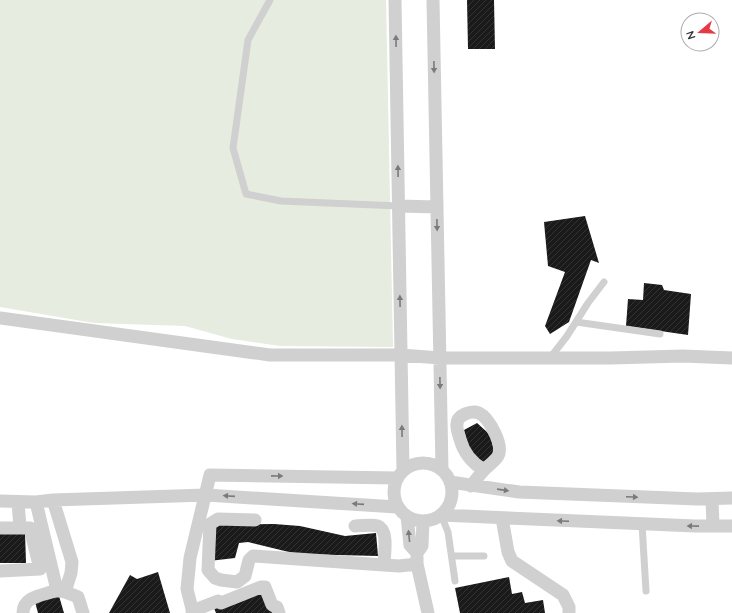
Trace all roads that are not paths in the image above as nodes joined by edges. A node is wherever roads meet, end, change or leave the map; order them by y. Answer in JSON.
{"nodes":[{"id":1,"x":270,"y":0,"type":"edge"},
{"id":2,"x":395,"y":0,"type":"edge"},
{"id":3,"x":433,"y":0,"type":"edge"},
{"id":4,"x":399,"y":206,"type":"junction"},
{"id":5,"x":437,"y":206,"type":"junction"},
{"id":6,"x":604,"y":282,"type":"dead end"},
{"id":7,"x":0,"y":318,"type":"edge"},
{"id":8,"x":576,"y":322,"type":"junction"},
{"id":9,"x":660,"y":334,"type":"dead end"},
{"id":10,"x":401,"y":355,"type":"junction"},
{"id":11,"x":440,"y":358,"type":"junction"},
{"id":12,"x":550,"y":358,"type":"junction"},
{"id":13,"x":732,"y":358,"type":"edge"},
{"id":14,"x":442,"y":470,"type":"junction"},
{"id":15,"x":484,"y":470,"type":"dead end"},
{"id":16,"x":400,"y":474,"type":"junction"},
{"id":17,"x":450,"y":482,"type":"junction"},
{"id":18,"x":471,"y":486,"type":"junction"},
{"id":19,"x":206,"y":495,"type":"junction"},
{"id":20,"x":732,"y":498,"type":"edge"},
{"id":21,"x":712,"y":499,"type":"junction"},
{"id":22,"x":54,"y":500,"type":"junction"},
{"id":23,"x":0,"y":501,"type":"edge"},
{"id":24,"x":18,"y":502,"type":"junction"},
{"id":25,"x":36,"y":502,"type":"junction"},
{"id":26,"x":397,"y":507,"type":"junction"},
{"id":27,"x":441,"y":515,"type":"junction"},
{"id":28,"x":407,"y":516,"type":"junction"},
{"id":29,"x":502,"y":518,"type":"junction"},
{"id":30,"x":255,"y":520,"type":"dead end"},
{"id":31,"x":423,"y":521,"type":"junction"},
{"id":32,"x":642,"y":524,"type":"junction"},
{"id":33,"x":355,"y":526,"type":"dead end"},
{"id":34,"x":713,"y":526,"type":"junction"},
{"id":35,"x":732,"y":526,"type":"edge"},
{"id":36,"x":20,"y":527,"type":"junction"},
{"id":37,"x":0,"y":528,"type":"edge"},
{"id":38,"x":452,"y":556,"type":"junction"},
{"id":39,"x":484,"y":556,"type":"dead end"},
{"id":40,"x":417,"y":559,"type":"junction"},
{"id":41,"x":384,"y":565,"type":"junction"},
{"id":42,"x":0,"y":571,"type":"edge"},
{"id":43,"x":455,"y":581,"type":"dead end"},
{"id":44,"x":61,"y":591,"type":"junction"},
{"id":45,"x":646,"y":591,"type":"dead end"},
{"id":46,"x":208,"y":609,"type":"edge"},
{"id":47,"x":192,"y":612,"type":"edge"},
{"id":48,"x":23,"y":613,"type":"edge"},
{"id":49,"x":83,"y":613,"type":"edge"},
{"id":50,"x":279,"y":613,"type":"edge"},
{"id":51,"x":428,"y":613,"type":"edge"},
{"id":52,"x":568,"y":613,"type":"edge"}],
"edges":[{"from":1,"to":4,"type":"lane"},
{"from":4,"to":2,"type":"street","one_way":true},
{"from":3,"to":5,"type":"street","one_way":true},
{"from":4,"to":5,"type":"street"},
{"from":10,"to":4,"type":"street","one_way":true},
{"from":5,"to":11,"type":"street","one_way":true},
{"from":6,"to":8,"type":"lane"},
{"from":7,"to":10,"type":"street"},
{"from":8,"to":9,"type":"lane"},
{"from":8,"to":12,"type":"lane"},
{"from":10,"to":11,"type":"street"},
{"from":16,"to":10,"type":"street","one_way":true},
{"from":11,"to":12,"type":"street"},
{"from":11,"to":14,"type":"street","one_way":true},
{"from":12,"to":13,"type":"street"},
{"from":14,"to":16,"type":"street"},
{"from":14,"to":17,"type":"street"},
{"from":15,"to":18,"type":"street"},
{"from":19,"to":16,"type":"street","one_way":true},
{"from":16,"to":26,"type":"street"},
{"from":17,"to":18,"type":"street"},
{"from":17,"to":27,"type":"street"},
{"from":18,"to":21,"type":"street","one_way":true},
{"from":19,"to":22,"type":"street"},
{"from":26,"to":19,"type":"street","one_way":true},
{"from":19,"to":47,"type":"street"},
{"from":20,"to":21,"type":"street"},
{"from":21,"to":34,"type":"street"},
{"from":22,"to":25,"type":"street"},
{"from":22,"to":44,"type":"street"},
{"from":23,"to":24,"type":"street"},
{"from":24,"to":25,"type":"street"},
{"from":24,"to":36,"type":"street"},
{"from":25,"to":44,"type":"street"},
{"from":26,"to":28,"type":"street"},
{"from":27,"to":29,"type":"street"},
{"from":27,"to":31,"type":"street"},
{"from":27,"to":38,"type":"lane"},
{"from":28,"to":31,"type":"street"},
{"from":40,"to":28,"type":"street","one_way":true},
{"from":32,"to":29,"type":"street","one_way":true},
{"from":29,"to":52,"type":"street"},
{"from":30,"to":41,"type":"street"},
{"from":31,"to":40,"type":"street"},
{"from":34,"to":32,"type":"street","one_way":true},
{"from":32,"to":45,"type":"lane"},
{"from":33,"to":41,"type":"street"},
{"from":34,"to":35,"type":"street"},
{"from":36,"to":37,"type":"street"},
{"from":36,"to":42,"type":"street"},
{"from":38,"to":39,"type":"lane"},
{"from":38,"to":43,"type":"lane"},
{"from":40,"to":41,"type":"street"},
{"from":40,"to":51,"type":"street"},
{"from":44,"to":48,"type":"street"},
{"from":44,"to":49,"type":"street"},
{"from":46,"to":47,"type":"street"},
{"from":46,"to":50,"type":"street"}]}
